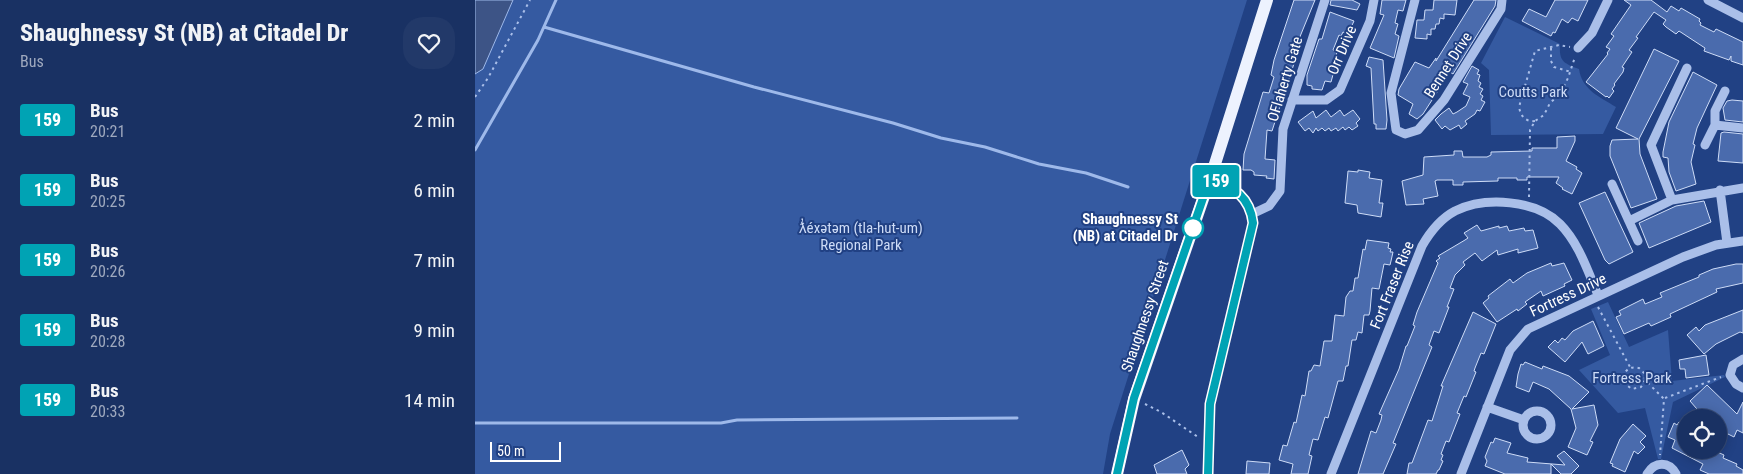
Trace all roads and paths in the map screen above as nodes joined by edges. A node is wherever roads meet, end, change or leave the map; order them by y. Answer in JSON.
{"nodes":[{"id":1,"x":530,"y":0,"type":"edge"},
{"id":2,"x":1267,"y":0,"type":"edge"},
{"id":3,"x":1325,"y":0,"type":"edge"},
{"id":4,"x":1374,"y":0,"type":"edge"},
{"id":5,"x":1415,"y":0,"type":"edge"},
{"id":6,"x":1503,"y":0,"type":"edge"},
{"id":7,"x":1608,"y":0,"type":"edge"},
{"id":8,"x":1708,"y":0,"type":"edge"},
{"id":9,"x":1743,"y":18,"type":"edge"},
{"id":10,"x":1551,"y":48,"type":"junction"},
{"id":11,"x":1578,"y":48,"type":"junction"},
{"id":12,"x":1687,"y":68,"type":"dead end"},
{"id":13,"x":1571,"y":72,"type":"junction"},
{"id":14,"x":1725,"y":91,"type":"dead end"},
{"id":15,"x":475,"y":97,"type":"edge"},
{"id":16,"x":1293,"y":100,"type":"junction"},
{"id":17,"x":1535,"y":121,"type":"junction"},
{"id":18,"x":1715,"y":125,"type":"junction"},
{"id":19,"x":1743,"y":128,"type":"edge"},
{"id":20,"x":1705,"y":145,"type":"dead end"},
{"id":21,"x":1210,"y":178,"type":"junction"},
{"id":22,"x":1612,"y":184,"type":"dead end"},
{"id":23,"x":1743,"y":188,"type":"edge"},
{"id":24,"x":1720,"y":190,"type":"junction"},
{"id":25,"x":1529,"y":198,"type":"dead end"},
{"id":26,"x":1672,"y":200,"type":"junction"},
{"id":27,"x":1252,"y":214,"type":"junction"},
{"id":28,"x":1629,"y":221,"type":"junction"},
{"id":29,"x":1638,"y":241,"type":"dead end"},
{"id":30,"x":1743,"y":241,"type":"edge"},
{"id":31,"x":1727,"y":243,"type":"junction"},
{"id":32,"x":1599,"y":295,"type":"junction"},
{"id":33,"x":1597,"y":305,"type":"dead end"},
{"id":34,"x":1743,"y":359,"type":"edge"},
{"id":35,"x":1630,"y":368,"type":"junction"},
{"id":36,"x":1731,"y":374,"type":"junction"},
{"id":37,"x":1645,"y":380,"type":"junction"},
{"id":38,"x":1743,"y":388,"type":"edge"},
{"id":39,"x":1664,"y":398,"type":"junction"},
{"id":40,"x":1145,"y":404,"type":"dead end"},
{"id":41,"x":1487,"y":407,"type":"junction"},
{"id":42,"x":1524,"y":420,"type":"dead end"},
{"id":43,"x":1198,"y":438,"type":"dead end"},
{"id":44,"x":1663,"y":464,"type":"junction"},
{"id":45,"x":1117,"y":474,"type":"edge"},
{"id":46,"x":1208,"y":474,"type":"edge"},
{"id":47,"x":1331,"y":474,"type":"edge"},
{"id":48,"x":1461,"y":474,"type":"edge"},
{"id":49,"x":1647,"y":474,"type":"edge"},
{"id":50,"x":1676,"y":474,"type":"edge"}],
"edges":[{"from":1,"to":15,"type":"path"},
{"from":2,"to":21,"type":"main road","name":"Shaughnessy Street"},
{"from":3,"to":16,"type":"street","name":"OFlaherty Gate"},
{"from":4,"to":16,"type":"street","name":"Orr Drive"},
{"from":5,"to":6,"type":"street","name":"Bennet Drive"},
{"from":7,"to":11,"type":"street"},
{"from":8,"to":9,"type":"street"},
{"from":10,"to":11,"type":"path"},
{"from":10,"to":13,"type":"path"},
{"from":10,"to":17,"type":"path"},
{"from":11,"to":13,"type":"path"},
{"from":12,"to":26,"type":"street"},
{"from":13,"to":17,"type":"path"},
{"from":14,"to":18,"type":"street"},
{"from":16,"to":27,"type":"street","name":"OFlaherty Gate"},
{"from":17,"to":25,"type":"path"},
{"from":18,"to":19,"type":"street"},
{"from":18,"to":20,"type":"street"},
{"from":21,"to":27,"type":"street"},
{"from":21,"to":45,"type":"main road","name":"Shaughnessy Street"},
{"from":22,"to":28,"type":"street"},
{"from":23,"to":24,"type":"street"},
{"from":24,"to":26,"type":"street"},
{"from":24,"to":31,"type":"street"},
{"from":26,"to":28,"type":"street"},
{"from":27,"to":46,"type":"street"},
{"from":28,"to":29,"type":"street"},
{"from":30,"to":31,"type":"street","name":"Fortress Drive"},
{"from":31,"to":32,"type":"street","name":"Fortress Drive"},
{"from":32,"to":41,"type":"street","name":"Fortress Drive"},
{"from":32,"to":47,"type":"street","name":"Fort Fraser Rise"},
{"from":33,"to":35,"type":"path"},
{"from":34,"to":36,"type":"street"},
{"from":35,"to":37,"type":"path"},
{"from":35,"to":37,"type":"path"},
{"from":36,"to":38,"type":"street"},
{"from":36,"to":39,"type":"path"},
{"from":37,"to":39,"type":"path"},
{"from":39,"to":44,"type":"path"},
{"from":40,"to":43,"type":"path"},
{"from":41,"to":42,"type":"street"},
{"from":41,"to":48,"type":"street","name":"Fortress Drive"},
{"from":44,"to":49,"type":"street"},
{"from":44,"to":50,"type":"street"}]}
